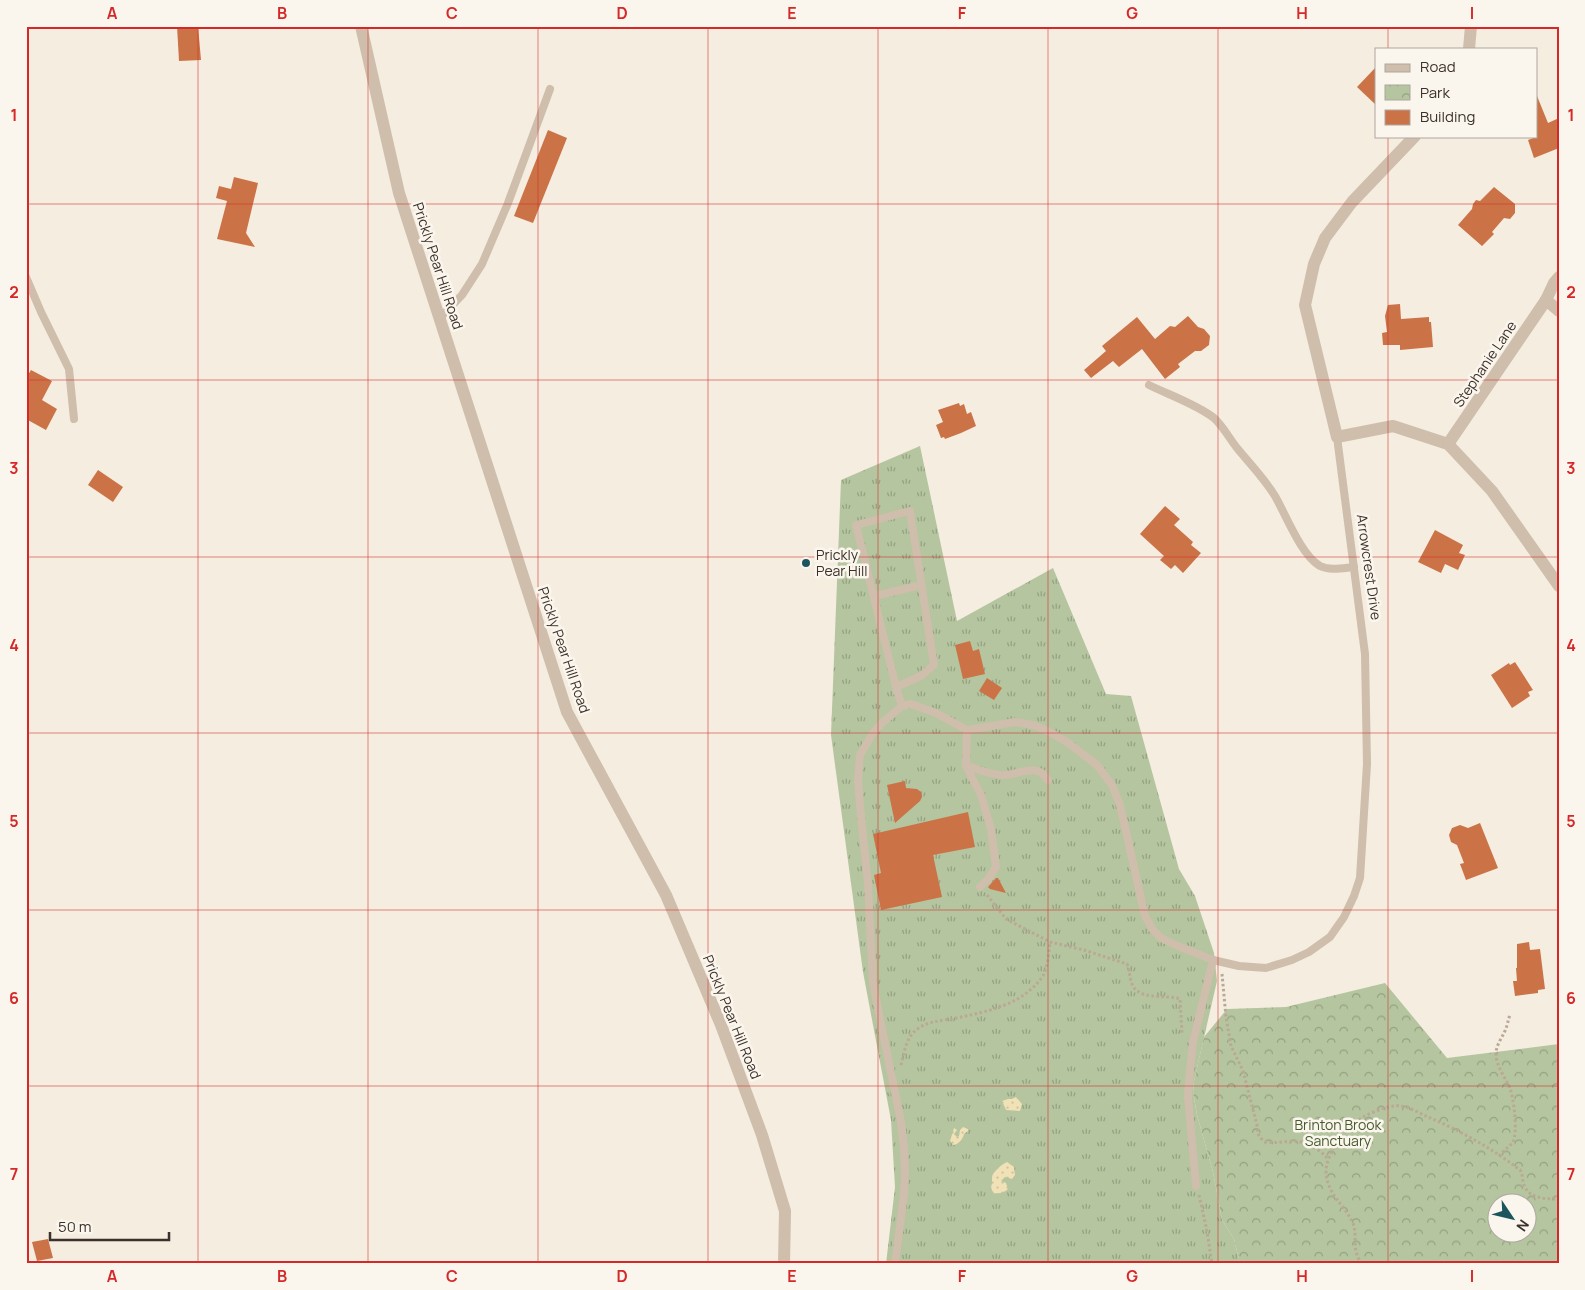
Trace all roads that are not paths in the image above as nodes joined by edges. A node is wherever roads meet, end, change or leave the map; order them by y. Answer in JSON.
{"nodes":[{"id":1,"x":361,"y":26,"type":"edge"},
{"id":2,"x":1471,"y":26,"type":"edge"},
{"id":3,"x":1469,"y":48,"type":"edge"},
{"id":4,"x":550,"y":89,"type":"dead end"},
{"id":5,"x":1413,"y":138,"type":"edge"},
{"id":6,"x":26,"y":277,"type":"edge"},
{"id":7,"x":1559,"y":278,"type":"edge"},
{"id":8,"x":1546,"y":300,"type":"junction"},
{"id":9,"x":1559,"y":311,"type":"edge"},
{"id":10,"x":439,"y":318,"type":"junction"},
{"id":11,"x":1149,"y":385,"type":"dead end"},
{"id":12,"x":74,"y":419,"type":"dead end"},
{"id":13,"x":1337,"y":437,"type":"junction"},
{"id":14,"x":1448,"y":444,"type":"junction"},
{"id":15,"x":1354,"y":567,"type":"junction"},
{"id":16,"x":922,"y":585,"type":"junction"},
{"id":17,"x":1559,"y":586,"type":"edge"},
{"id":18,"x":874,"y":596,"type":"junction"},
{"id":19,"x":896,"y":687,"type":"junction"},
{"id":20,"x":902,"y":706,"type":"junction"},
{"id":21,"x":967,"y":730,"type":"junction"},
{"id":22,"x":966,"y":766,"type":"junction"},
{"id":23,"x":1048,"y":780,"type":"dead end"},
{"id":24,"x":980,"y":887,"type":"road end"},
{"id":25,"x":1213,"y":960,"type":"junction"},
{"id":26,"x":1196,"y":1186,"type":"road end"},
{"id":27,"x":784,"y":1264,"type":"edge"},
{"id":28,"x":896,"y":1264,"type":"edge"}],
"edges":[{"from":1,"to":10,"type":"street","name":"Prickly Pear Hill Road"},
{"from":2,"to":3,"type":"street"},
{"from":4,"to":10,"type":"lane"},
{"from":5,"to":13,"type":"street","name":"Arrowcrest Drive"},
{"from":6,"to":12,"type":"lane"},
{"from":7,"to":8,"type":"street","name":"Stephanie Lane"},
{"from":8,"to":9,"type":"street"},
{"from":8,"to":14,"type":"street","name":"Stephanie Lane"},
{"from":10,"to":27,"type":"street","name":"Prickly Pear Hill Road"},
{"from":11,"to":15,"type":"lane"},
{"from":13,"to":14,"type":"street"},
{"from":13,"to":15,"type":"lane","name":"Arrowcrest Drive"},
{"from":14,"to":17,"type":"street"},
{"from":15,"to":25,"type":"lane","name":"Arrowcrest Drive"},
{"from":16,"to":18,"type":"lane"},
{"from":16,"to":18,"type":"lane"},
{"from":16,"to":19,"type":"lane"},
{"from":18,"to":19,"type":"lane"},
{"from":19,"to":20,"type":"lane"},
{"from":20,"to":21,"type":"lane"},
{"from":20,"to":28,"type":"lane"},
{"from":21,"to":22,"type":"lane"},
{"from":21,"to":25,"type":"lane","name":"Arrowcrest Drive"},
{"from":22,"to":23,"type":"lane"},
{"from":22,"to":24,"type":"lane"},
{"from":25,"to":26,"type":"lane"}]}
